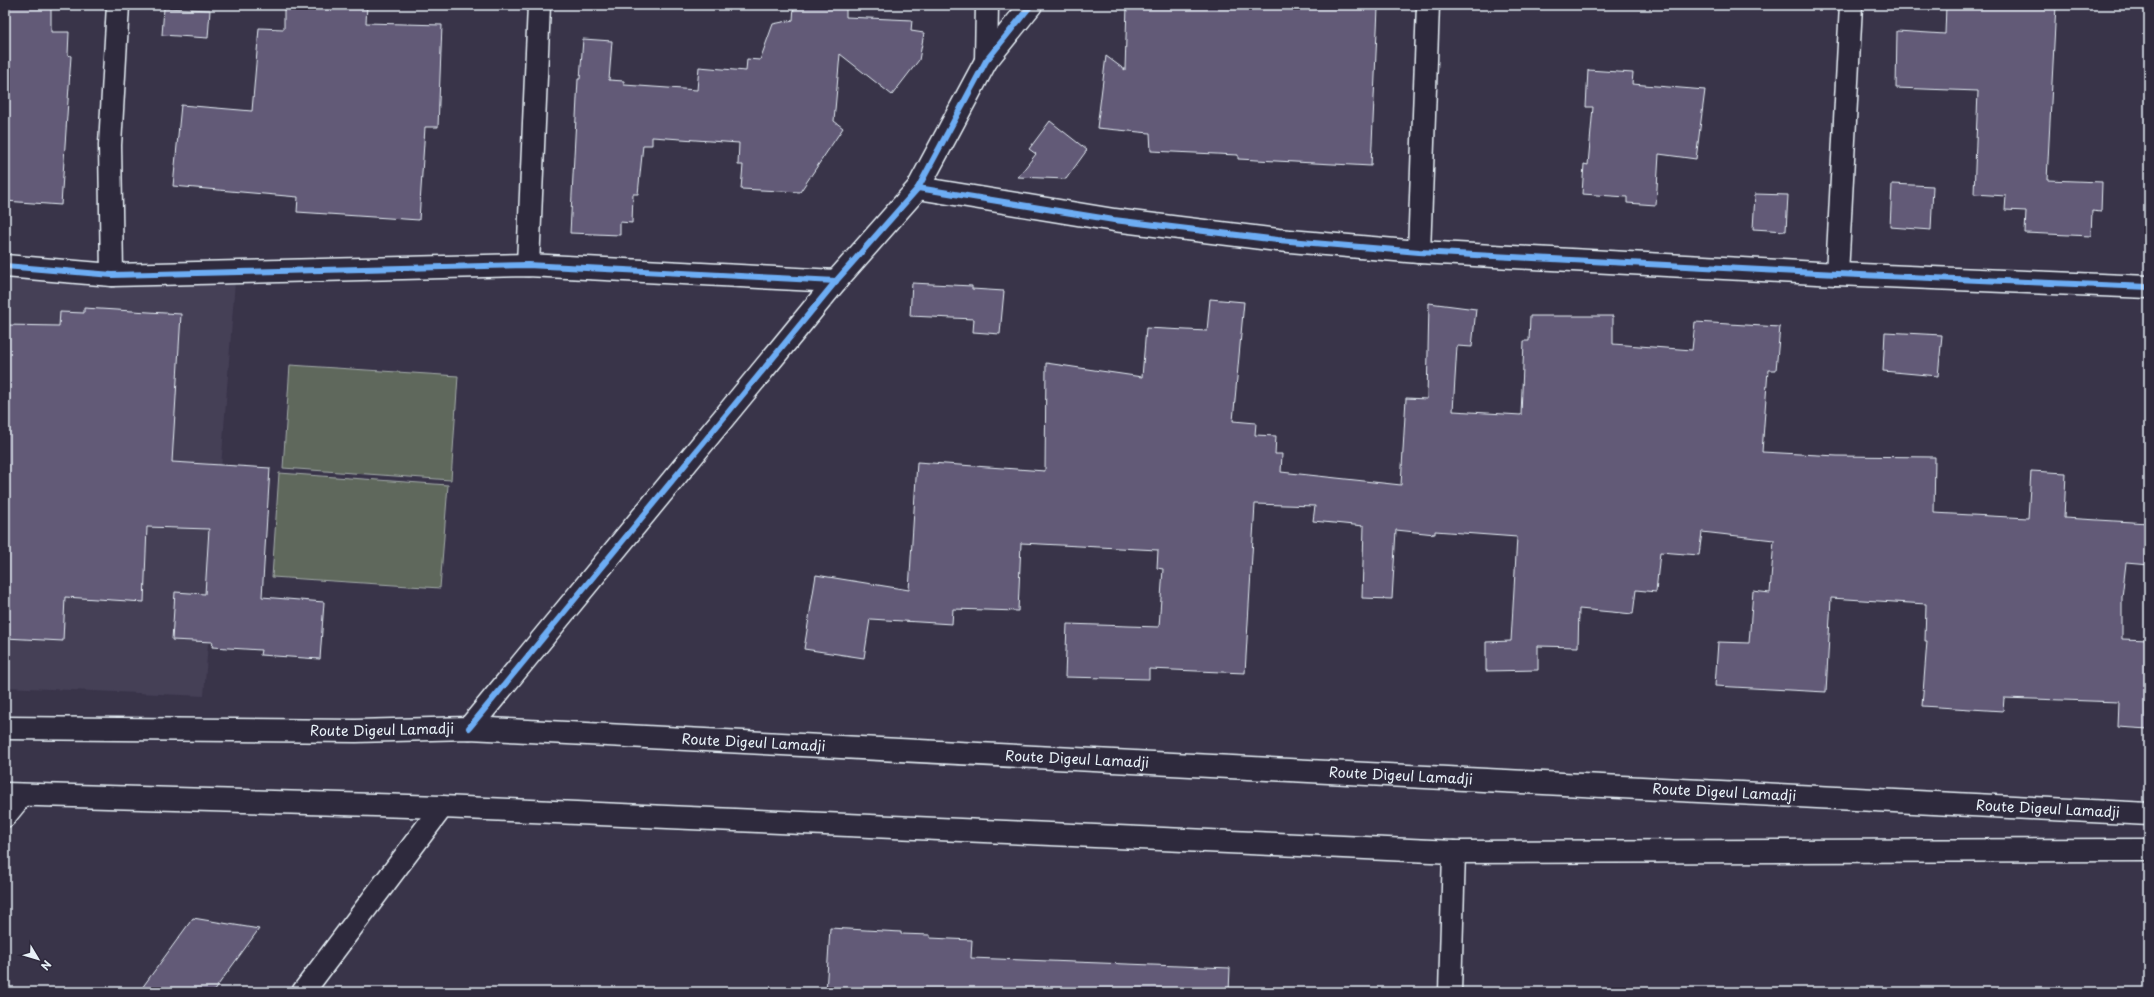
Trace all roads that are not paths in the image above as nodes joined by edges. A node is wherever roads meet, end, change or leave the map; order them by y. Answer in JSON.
{"nodes":[{"id":1,"x":118,"y":5,"type":"edge"},
{"id":2,"x":539,"y":5,"type":"edge"},
{"id":3,"x":987,"y":5,"type":"edge"},
{"id":4,"x":1031,"y":5,"type":"edge"},
{"id":5,"x":1428,"y":5,"type":"edge"},
{"id":6,"x":1851,"y":5,"type":"edge"},
{"id":7,"x":986,"y":61,"type":"junction"},
{"id":8,"x":918,"y":188,"type":"junction"},
{"id":9,"x":1419,"y":252,"type":"junction"},
{"id":10,"x":528,"y":265,"type":"junction"},
{"id":11,"x":5,"y":266,"type":"edge"},
{"id":12,"x":1837,"y":274,"type":"junction"},
{"id":13,"x":112,"y":275,"type":"junction"},
{"id":14,"x":836,"y":281,"type":"junction"},
{"id":15,"x":2149,"y":287,"type":"edge"},
{"id":16,"x":5,"y":728,"type":"edge"},
{"id":17,"x":469,"y":728,"type":"junction"},
{"id":18,"x":13,"y":794,"type":"edge"},
{"id":19,"x":442,"y":807,"type":"junction"},
{"id":20,"x":2149,"y":814,"type":"edge"},
{"id":21,"x":5,"y":816,"type":"edge"},
{"id":22,"x":2149,"y":850,"type":"edge"},
{"id":23,"x":1454,"y":852,"type":"junction"},
{"id":24,"x":304,"y":992,"type":"edge"},
{"id":25,"x":1450,"y":992,"type":"edge"}],
"edges":[{"from":1,"to":13,"type":"street"},
{"from":2,"to":10,"type":"street"},
{"from":3,"to":7,"type":"street"},
{"from":4,"to":7,"type":"street"},
{"from":5,"to":9,"type":"street"},
{"from":6,"to":12,"type":"street"},
{"from":7,"to":8,"type":"street"},
{"from":8,"to":9,"type":"street"},
{"from":8,"to":14,"type":"street"},
{"from":9,"to":12,"type":"street"},
{"from":10,"to":13,"type":"street"},
{"from":10,"to":14,"type":"street"},
{"from":11,"to":13,"type":"street"},
{"from":12,"to":15,"type":"street"},
{"from":14,"to":17,"type":"street"},
{"from":16,"to":17,"type":"street","name":"Route Digeul Lamadji"},
{"from":17,"to":20,"type":"street","name":"Route Digeul Lamadji"},
{"from":18,"to":19,"type":"street"},
{"from":18,"to":21,"type":"street"},
{"from":19,"to":23,"type":"street"},
{"from":19,"to":24,"type":"street"},
{"from":22,"to":23,"type":"street"},
{"from":23,"to":25,"type":"street"}]}
